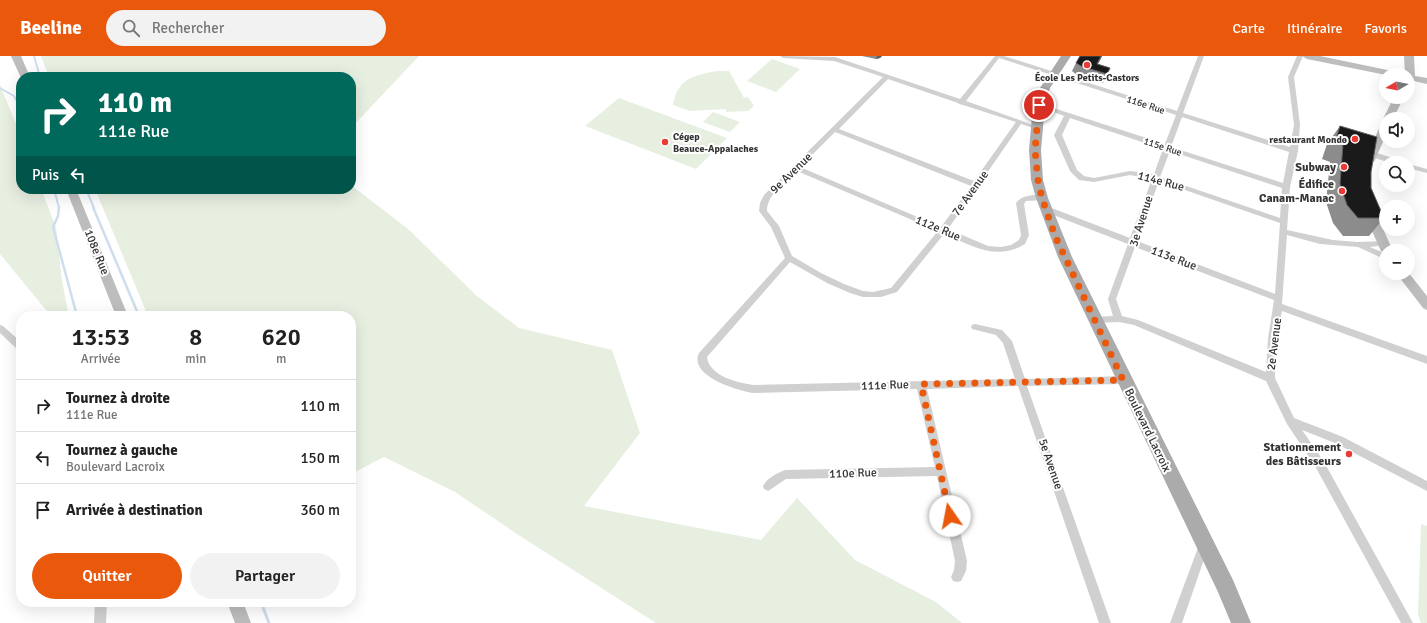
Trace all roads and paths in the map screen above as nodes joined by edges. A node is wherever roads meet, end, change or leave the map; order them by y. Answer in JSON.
{"nodes":[{"id":1,"x":16,"y":56,"type":"edge"},
{"id":2,"x":783,"y":56,"type":"edge"},
{"id":3,"x":998,"y":56,"type":"edge"},
{"id":4,"x":1066,"y":56,"type":"edge"},
{"id":5,"x":1201,"y":56,"type":"edge"},
{"id":6,"x":1300,"y":56,"type":"edge"},
{"id":7,"x":1307,"y":56,"type":"edge"},
{"id":8,"x":1409,"y":56,"type":"edge"},
{"id":9,"x":836,"y":58,"type":"edge"},
{"id":10,"x":1409,"y":68,"type":"edge"},
{"id":11,"x":1379,"y":71,"type":"edge"},
{"id":12,"x":23,"y":72,"type":"edge"},
{"id":13,"x":1055,"y":74,"type":"junction"},
{"id":14,"x":888,"y":77,"type":"junction"},
{"id":15,"x":1415,"y":80,"type":"edge"},
{"id":16,"x":1427,"y":81,"type":"edge"},
{"id":17,"x":961,"y":103,"type":"junction"},
{"id":18,"x":1039,"y":105,"type":"junction"},
{"id":19,"x":1068,"y":115,"type":"junction"},
{"id":20,"x":1180,"y":115,"type":"junction"},
{"id":21,"x":1019,"y":123,"type":"junction"},
{"id":22,"x":1036,"y":127,"type":"junction"},
{"id":23,"x":835,"y":130,"type":"junction"},
{"id":24,"x":1379,"y":138,"type":"edge"},
{"id":25,"x":1166,"y":147,"type":"junction"},
{"id":26,"x":1294,"y":151,"type":"junction"},
{"id":27,"x":1371,"y":154,"type":"junction"},
{"id":28,"x":1379,"y":157,"type":"edge"},
{"id":29,"x":796,"y":168,"type":"junction"},
{"id":30,"x":1368,"y":168,"type":"edge"},
{"id":31,"x":1415,"y":168,"type":"edge"},
{"id":32,"x":1427,"y":171,"type":"edge"},
{"id":33,"x":1155,"y":177,"type":"junction"},
{"id":34,"x":976,"y":185,"type":"junction"},
{"id":35,"x":1286,"y":187,"type":"junction"},
{"id":36,"x":73,"y":194,"type":"edge"},
{"id":37,"x":1366,"y":199,"type":"edge"},
{"id":38,"x":1044,"y":204,"type":"junction"},
{"id":39,"x":1284,"y":222,"type":"junction"},
{"id":40,"x":943,"y":230,"type":"junction"},
{"id":41,"x":1284,"y":232,"type":"junction"},
{"id":42,"x":1134,"y":242,"type":"junction"},
{"id":43,"x":1349,"y":244,"type":"junction"},
{"id":44,"x":1383,"y":244,"type":"edge"},
{"id":45,"x":1379,"y":247,"type":"edge"},
{"id":46,"x":1379,"y":254,"type":"edge"},
{"id":47,"x":789,"y":258,"type":"junction"},
{"id":48,"x":1407,"y":280,"type":"edge"},
{"id":49,"x":1279,"y":303,"type":"junction"},
{"id":50,"x":1427,"y":305,"type":"edge"},
{"id":51,"x":120,"y":311,"type":"edge"},
{"id":52,"x":1119,"y":319,"type":"junction"},
{"id":53,"x":1094,"y":320,"type":"junction"},
{"id":54,"x":975,"y":327,"type":"dead end"},
{"id":55,"x":0,"y":328,"type":"edge"},
{"id":56,"x":16,"y":343,"type":"edge"},
{"id":57,"x":1427,"y":360,"type":"edge"},
{"id":58,"x":1270,"y":378,"type":"junction"},
{"id":59,"x":1123,"y":380,"type":"junction"},
{"id":60,"x":1022,"y":382,"type":"junction"},
{"id":61,"x":921,"y":384,"type":"junction"},
{"id":62,"x":1290,"y":421,"type":"junction"},
{"id":63,"x":941,"y":472,"type":"junction"},
{"id":64,"x":768,"y":486,"type":"dead end"},
{"id":65,"x":1427,"y":486,"type":"edge"},
{"id":66,"x":1204,"y":545,"type":"junction"},
{"id":67,"x":957,"y":577,"type":"dead end"},
{"id":68,"x":101,"y":607,"type":"edge"},
{"id":69,"x":237,"y":607,"type":"edge"},
{"id":70,"x":100,"y":623,"type":"edge"},
{"id":71,"x":243,"y":623,"type":"edge"},
{"id":72,"x":1105,"y":623,"type":"edge"},
{"id":73,"x":1176,"y":623,"type":"edge"},
{"id":74,"x":1241,"y":623,"type":"edge"},
{"id":75,"x":1407,"y":623,"type":"edge"}],
"edges":[{"from":1,"to":12,"type":"main road"},
{"from":2,"to":9,"type":"street"},
{"from":3,"to":13,"type":"street","name":"116e Rue"},
{"from":3,"to":17,"type":"street"},
{"from":4,"to":13,"type":"main road","name":"Boulevard Lacroix"},
{"from":5,"to":20,"type":"street","name":"3e Avenue"},
{"from":6,"to":26,"type":"street","name":"2e Avenue"},
{"from":7,"to":11,"type":"main road"},
{"from":8,"to":10,"type":"main road"},
{"from":9,"to":14,"type":"street"},
{"from":13,"to":18,"type":"main road","name":"Boulevard Lacroix"},
{"from":13,"to":20,"type":"street","name":"116e Rue"},
{"from":14,"to":17,"type":"street"},
{"from":14,"to":23,"type":"street","name":"9e Avenue"},
{"from":15,"to":16,"type":"main road"},
{"from":17,"to":21,"type":"street"},
{"from":18,"to":19,"type":"street","name":"115e Rue"},
{"from":18,"to":22,"type":"main road","name":"Boulevard Lacroix"},
{"from":19,"to":25,"type":"street","name":"115e Rue"},
{"from":19,"to":33,"type":"street","name":"114e Rue"},
{"from":20,"to":25,"type":"street","name":"3e Avenue"},
{"from":20,"to":26,"type":"street","name":"116e Rue"},
{"from":21,"to":22,"type":"street"},
{"from":21,"to":34,"type":"street","name":"7e Avenue"},
{"from":22,"to":38,"type":"main road","name":"Boulevard Lacroix"},
{"from":23,"to":29,"type":"street","name":"9e Avenue"},
{"from":23,"to":34,"type":"street"},
{"from":24,"to":27,"type":"main road"},
{"from":25,"to":33,"type":"street","name":"3e Avenue"},
{"from":25,"to":35,"type":"street","name":"115e Rue"},
{"from":26,"to":35,"type":"street","name":"2e Avenue"},
{"from":27,"to":28,"type":"street"},
{"from":27,"to":30,"type":"main road"},
{"from":29,"to":40,"type":"street","name":"112e Rue"},
{"from":29,"to":47,"type":"street","name":"9e Avenue"},
{"from":31,"to":32,"type":"street"},
{"from":33,"to":39,"type":"street","name":"114e Rue"},
{"from":33,"to":42,"type":"street","name":"3e Avenue"},
{"from":34,"to":40,"type":"street","name":"7e Avenue"},
{"from":35,"to":39,"type":"street","name":"2e Avenue"},
{"from":36,"to":51,"type":"main road","name":"108e Rue"},
{"from":37,"to":44,"type":"main road"},
{"from":38,"to":40,"type":"street","name":"112e Rue"},
{"from":38,"to":42,"type":"street","name":"113e Rue"},
{"from":38,"to":53,"type":"main road","name":"Boulevard Lacroix"},
{"from":39,"to":41,"type":"street","name":"2e Avenue"},
{"from":40,"to":47,"type":"street","name":"7e Avenue"},
{"from":41,"to":43,"type":"street"},
{"from":41,"to":49,"type":"street","name":"2e Avenue"},
{"from":42,"to":49,"type":"street","name":"113e Rue"},
{"from":42,"to":52,"type":"street","name":"3e Avenue"},
{"from":43,"to":45,"type":"street"},
{"from":43,"to":46,"type":"street"},
{"from":47,"to":61,"type":"street","name":"111e Rue"},
{"from":48,"to":50,"type":"main road"},
{"from":49,"to":57,"type":"street","name":"113e Rue"},
{"from":49,"to":58,"type":"street","name":"2e Avenue"},
{"from":52,"to":53,"type":"street"},
{"from":52,"to":58,"type":"street"},
{"from":53,"to":59,"type":"main road","name":"Boulevard Lacroix"},
{"from":54,"to":60,"type":"street","name":"5e Avenue"},
{"from":55,"to":56,"type":"street"},
{"from":58,"to":62,"type":"street","name":"2e Avenue"},
{"from":59,"to":60,"type":"street","name":"111e Rue"},
{"from":59,"to":66,"type":"main road","name":"Boulevard Lacroix"},
{"from":60,"to":61,"type":"street","name":"111e Rue"},
{"from":60,"to":72,"type":"street","name":"5e Avenue"},
{"from":61,"to":63,"type":"street"},
{"from":62,"to":65,"type":"street"},
{"from":62,"to":75,"type":"street","name":"2e Avenue"},
{"from":63,"to":64,"type":"street","name":"110e Rue"},
{"from":63,"to":67,"type":"street"},
{"from":66,"to":73,"type":"street"},
{"from":66,"to":74,"type":"main road","name":"Boulevard Lacroix"},
{"from":68,"to":70,"type":"street"},
{"from":69,"to":71,"type":"main road"}]}
